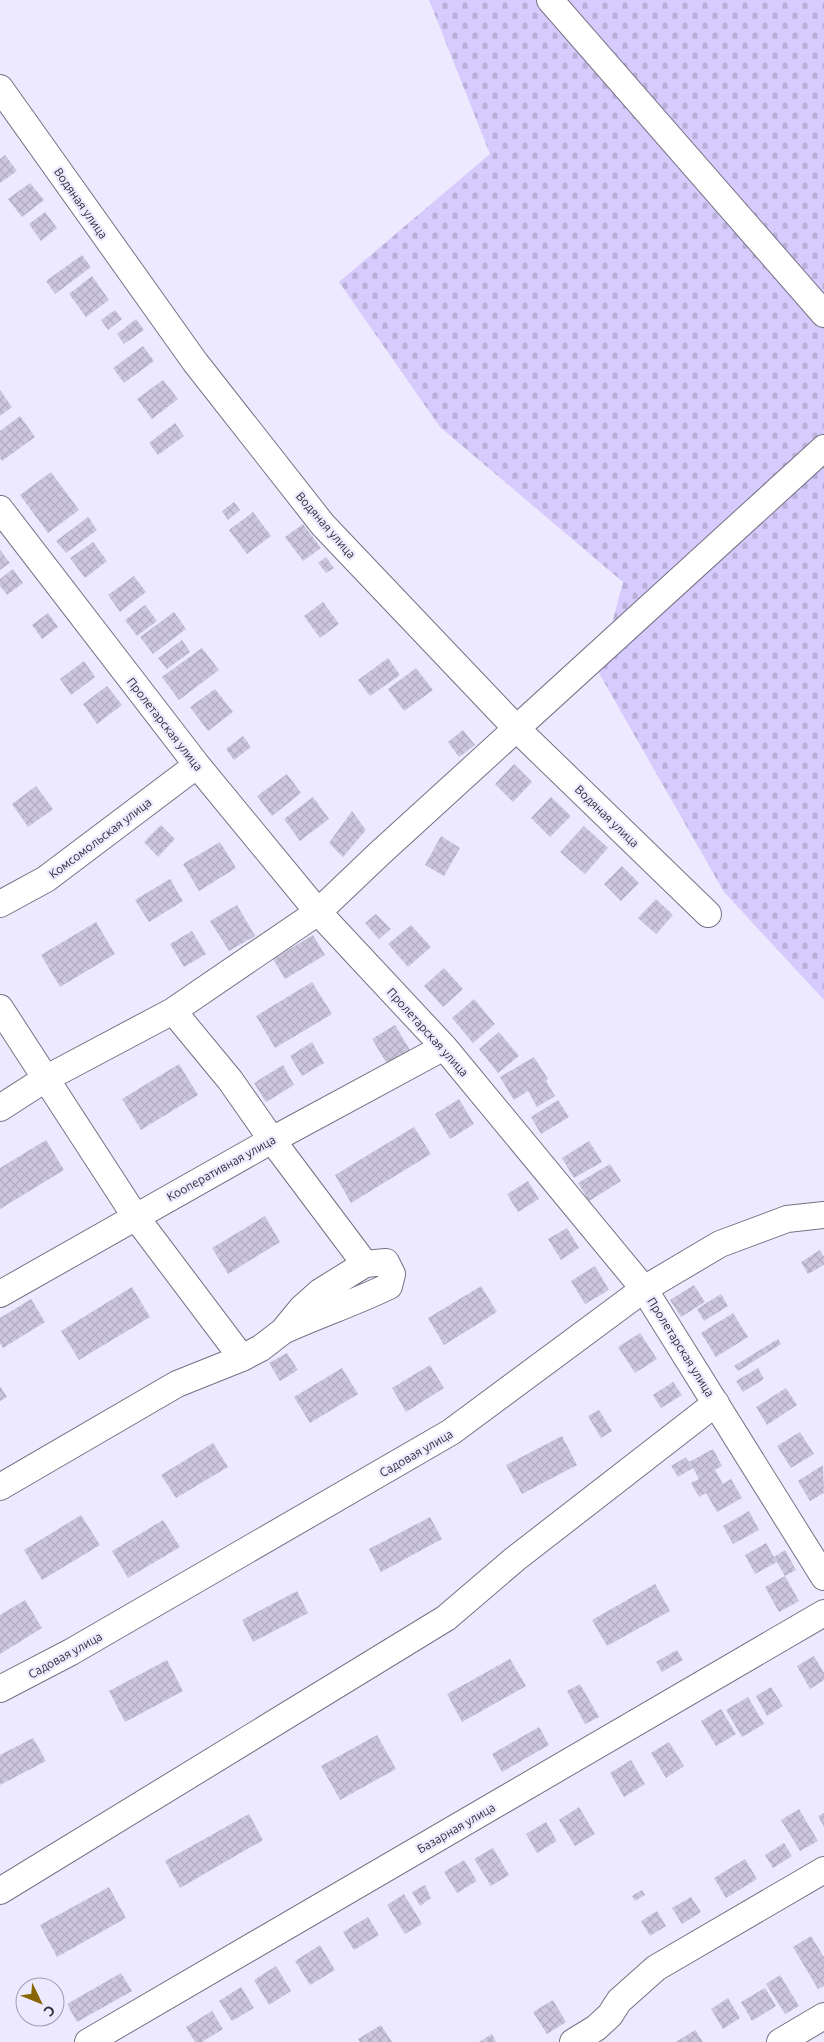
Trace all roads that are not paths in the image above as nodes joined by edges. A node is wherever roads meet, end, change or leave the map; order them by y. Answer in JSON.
{"nodes":[{"id":1,"x":550,"y":0,"type":"edge"},
{"id":2,"x":0,"y":88,"type":"edge"},
{"id":3,"x":824,"y":314,"type":"edge"},
{"id":4,"x":824,"y":448,"type":"edge"},
{"id":5,"x":0,"y":510,"type":"edge"},
{"id":6,"x":516,"y":728,"type":"junction"},
{"id":7,"x":197,"y":765,"type":"junction"},
{"id":8,"x":0,"y":904,"type":"edge"},
{"id":9,"x":318,"y":912,"type":"junction"},
{"id":10,"x":708,"y":914,"type":"dead end"},
{"id":11,"x":0,"y":1008,"type":"edge"},
{"id":12,"x":173,"y":1011,"type":"junction"},
{"id":13,"x":444,"y":1047,"type":"junction"},
{"id":14,"x":45,"y":1079,"type":"junction"},
{"id":15,"x":0,"y":1108,"type":"edge"},
{"id":16,"x":272,"y":1140,"type":"junction"},
{"id":17,"x":824,"y":1215,"type":"edge"},
{"id":18,"x":135,"y":1216,"type":"junction"},
{"id":19,"x":644,"y":1289,"type":"junction"},
{"id":20,"x":0,"y":1294,"type":"edge"},
{"id":21,"x":242,"y":1358,"type":"junction"},
{"id":22,"x":716,"y":1404,"type":"junction"},
{"id":23,"x":0,"y":1487,"type":"edge"},
{"id":24,"x":824,"y":1577,"type":"edge"},
{"id":25,"x":824,"y":1613,"type":"edge"},
{"id":26,"x":0,"y":1689,"type":"edge"},
{"id":27,"x":824,"y":1870,"type":"edge"},
{"id":28,"x":0,"y":1891,"type":"edge"},
{"id":29,"x":824,"y":2016,"type":"edge"},
{"id":30,"x":88,"y":2042,"type":"edge"},
{"id":31,"x":573,"y":2042,"type":"edge"},
{"id":32,"x":780,"y":2042,"type":"edge"}],
"edges":[{"from":1,"to":3,"type":"street"},
{"from":2,"to":6,"type":"street","name":"Водяная улица"},
{"from":4,"to":6,"type":"street"},
{"from":5,"to":7,"type":"street","name":"Пролетарская улица"},
{"from":6,"to":9,"type":"street"},
{"from":6,"to":10,"type":"street","name":"Водяная улица"},
{"from":7,"to":8,"type":"street","name":"Комсомольская улица"},
{"from":7,"to":9,"type":"street","name":"Пролетарская улица"},
{"from":9,"to":12,"type":"street"},
{"from":9,"to":13,"type":"street","name":"Пролетарская улица"},
{"from":11,"to":14,"type":"street"},
{"from":12,"to":14,"type":"street"},
{"from":12,"to":16,"type":"street"},
{"from":13,"to":16,"type":"street","name":"Кооперативная улица"},
{"from":13,"to":19,"type":"street","name":"Пролетарская улица"},
{"from":14,"to":15,"type":"street"},
{"from":14,"to":18,"type":"street"},
{"from":16,"to":18,"type":"street","name":"Кооперативная улица"},
{"from":16,"to":21,"type":"street"},
{"from":17,"to":19,"type":"street","name":"Садовая улица"},
{"from":18,"to":20,"type":"street","name":"Кооперативная улица"},
{"from":18,"to":21,"type":"street"},
{"from":19,"to":22,"type":"street","name":"Пролетарская улица"},
{"from":19,"to":26,"type":"street","name":"Садовая улица"},
{"from":21,"to":23,"type":"street"},
{"from":22,"to":24,"type":"street","name":"Пролетарская улица"},
{"from":22,"to":28,"type":"street"},
{"from":25,"to":30,"type":"street","name":"Базарная улица"},
{"from":27,"to":31,"type":"street"},
{"from":29,"to":32,"type":"street"}]}
